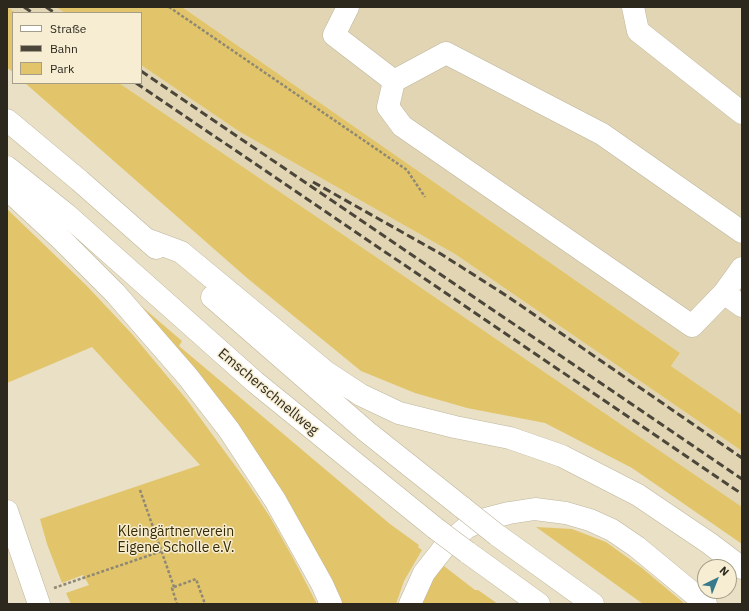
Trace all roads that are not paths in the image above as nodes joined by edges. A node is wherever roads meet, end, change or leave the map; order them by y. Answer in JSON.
{"nodes":[{"id":1,"x":348,"y":7,"type":"edge"},
{"id":2,"x":633,"y":7,"type":"edge"},
{"id":3,"x":394,"y":81,"type":"junction"},
{"id":4,"x":742,"y":113,"type":"edge"},
{"id":5,"x":7,"y":120,"type":"edge"},
{"id":6,"x":7,"y":167,"type":"edge"},
{"id":7,"x":7,"y":189,"type":"edge"},
{"id":8,"x":742,"y":232,"type":"edge"},
{"id":9,"x":146,"y":239,"type":"junction"},
{"id":10,"x":742,"y":268,"type":"edge"},
{"id":11,"x":724,"y":293,"type":"junction"},
{"id":12,"x":742,"y":306,"type":"edge"},
{"id":13,"x":7,"y":511,"type":"edge"},
{"id":14,"x":742,"y":568,"type":"edge"},
{"id":15,"x":39,"y":604,"type":"edge"},
{"id":16,"x":331,"y":604,"type":"edge"},
{"id":17,"x":410,"y":604,"type":"edge"},
{"id":18,"x":539,"y":604,"type":"edge"},
{"id":19,"x":593,"y":604,"type":"edge"},
{"id":20,"x":706,"y":604,"type":"edge"}],
"edges":[{"from":1,"to":3,"type":"main road"},
{"from":2,"to":4,"type":"main road"},
{"from":3,"to":8,"type":"main road"},
{"from":3,"to":11,"type":"main road"},
{"from":5,"to":9,"type":"main road"},
{"from":6,"to":18,"type":"main road","name":"Emscherschnellweg","bridge":true},
{"from":7,"to":16,"type":"main road"},
{"from":9,"to":14,"type":"main road"},
{"from":9,"to":19,"type":"main road","bridge":true},
{"from":10,"to":11,"type":"main road"},
{"from":11,"to":12,"type":"main road"},
{"from":13,"to":15,"type":"main road"},
{"from":17,"to":20,"type":"main road"}]}
